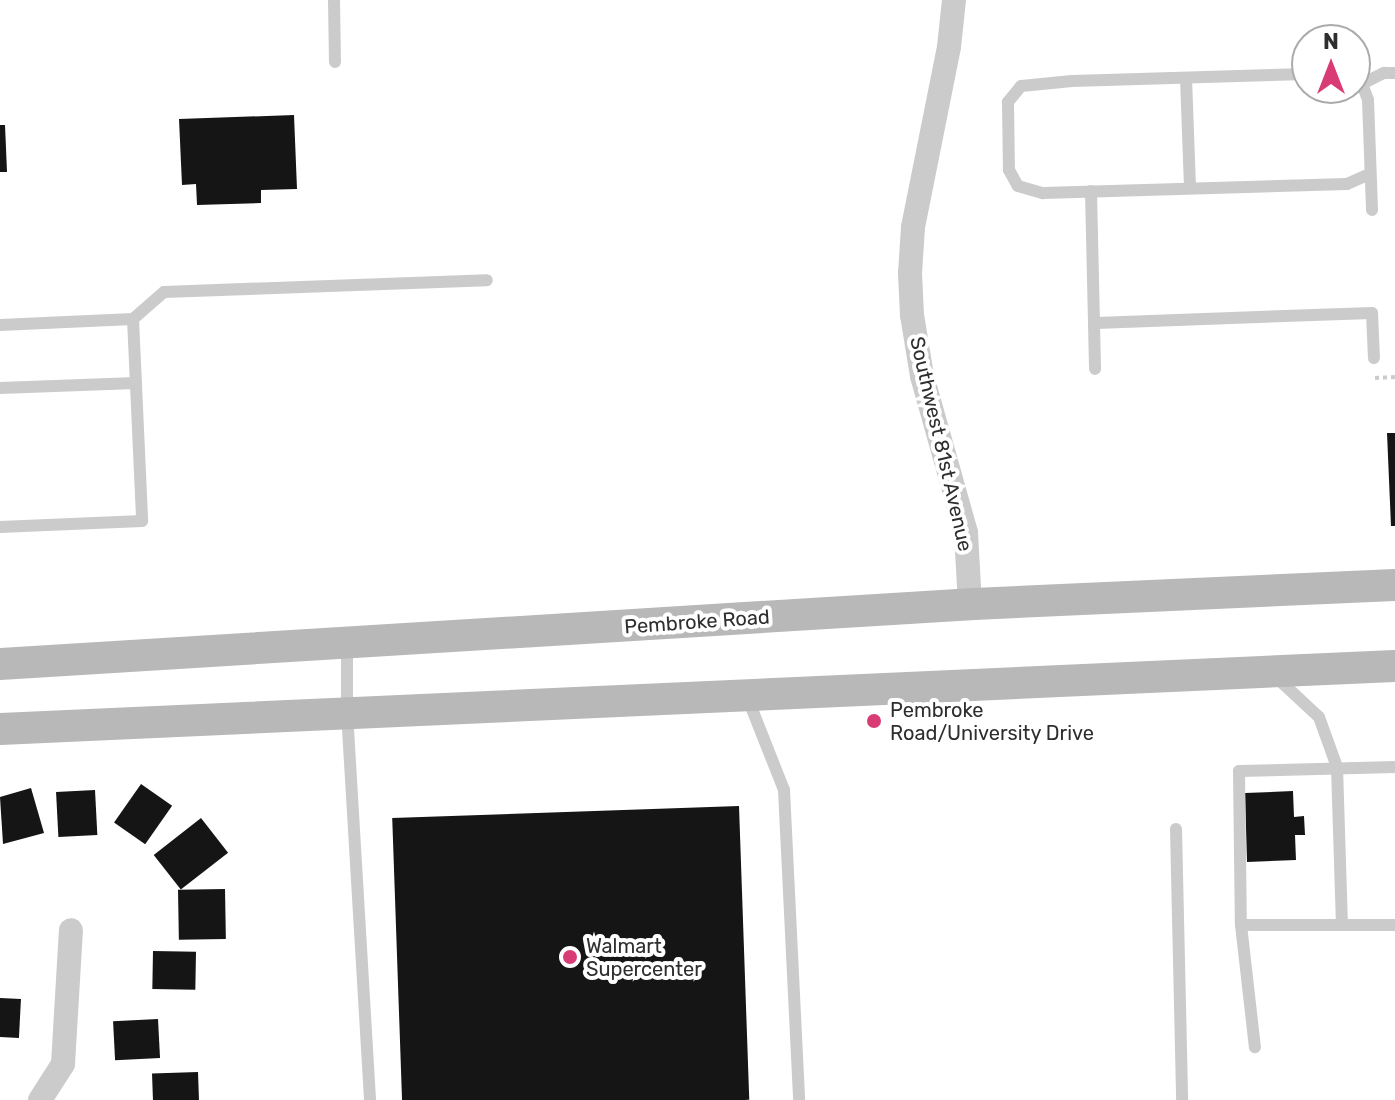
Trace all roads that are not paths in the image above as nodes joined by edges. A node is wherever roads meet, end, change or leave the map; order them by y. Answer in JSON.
{"nodes":[{"id":1,"x":334,"y":0,"type":"edge"},
{"id":2,"x":954,"y":0,"type":"edge"},
{"id":3,"x":335,"y":62,"type":"dead end"},
{"id":4,"x":1395,"y":73,"type":"edge"},
{"id":5,"x":1291,"y":75,"type":"edge"},
{"id":6,"x":1186,"y":78,"type":"junction"},
{"id":7,"x":1371,"y":78,"type":"edge"},
{"id":8,"x":1368,"y":104,"type":"edge"},
{"id":9,"x":1369,"y":174,"type":"junction"},
{"id":10,"x":1190,"y":188,"type":"junction"},
{"id":11,"x":1091,"y":191,"type":"junction"},
{"id":12,"x":1372,"y":210,"type":"dead end"},
{"id":13,"x":487,"y":280,"type":"dead end"},
{"id":14,"x":133,"y":319,"type":"junction"},
{"id":15,"x":1096,"y":323,"type":"junction"},
{"id":16,"x":0,"y":325,"type":"edge"},
{"id":17,"x":1374,"y":358,"type":"dead end"},
{"id":18,"x":1095,"y":369,"type":"dead end"},
{"id":19,"x":136,"y":383,"type":"junction"},
{"id":20,"x":0,"y":388,"type":"edge"},
{"id":21,"x":0,"y":527,"type":"edge"},
{"id":22,"x":1395,"y":585,"type":"edge"},
{"id":23,"x":970,"y":604,"type":"junction"},
{"id":24,"x":347,"y":644,"type":"junction"},
{"id":25,"x":0,"y":664,"type":"edge"},
{"id":26,"x":1395,"y":666,"type":"edge"},
{"id":27,"x":1270,"y":672,"type":"junction"},
{"id":28,"x":746,"y":695,"type":"junction"},
{"id":29,"x":347,"y":712,"type":"junction"},
{"id":30,"x":0,"y":729,"type":"edge"},
{"id":31,"x":1337,"y":767,"type":"junction"},
{"id":32,"x":1395,"y":767,"type":"edge"},
{"id":33,"x":1176,"y":829,"type":"dead end"},
{"id":34,"x":1241,"y":925,"type":"junction"},
{"id":35,"x":1342,"y":925,"type":"junction"},
{"id":36,"x":1395,"y":925,"type":"edge"},
{"id":37,"x":71,"y":930,"type":"dead end"},
{"id":38,"x":1255,"y":1047,"type":"dead end"},
{"id":39,"x":40,"y":1100,"type":"edge"},
{"id":40,"x":370,"y":1100,"type":"edge"},
{"id":41,"x":799,"y":1100,"type":"edge"},
{"id":42,"x":1182,"y":1100,"type":"edge"}],
"edges":[{"from":1,"to":3,"type":"lane"},
{"from":2,"to":23,"type":"street","name":"Southwest 81st Avenue"},
{"from":4,"to":7,"type":"lane"},
{"from":5,"to":6,"type":"lane"},
{"from":6,"to":10,"type":"lane"},
{"from":6,"to":11,"type":"lane"},
{"from":8,"to":9,"type":"lane"},
{"from":9,"to":10,"type":"lane"},
{"from":9,"to":12,"type":"lane"},
{"from":10,"to":11,"type":"lane"},
{"from":11,"to":15,"type":"lane"},
{"from":13,"to":14,"type":"lane"},
{"from":14,"to":16,"type":"lane"},
{"from":14,"to":19,"type":"lane"},
{"from":15,"to":17,"type":"lane"},
{"from":15,"to":18,"type":"lane"},
{"from":19,"to":20,"type":"lane"},
{"from":19,"to":21,"type":"lane"},
{"from":22,"to":23,"type":"main road","name":"Pembroke Road"},
{"from":23,"to":24,"type":"main road","name":"Pembroke Road"},
{"from":24,"to":25,"type":"main road","name":"Pembroke Road"},
{"from":24,"to":29,"type":"lane"},
{"from":26,"to":27,"type":"main road"},
{"from":27,"to":28,"type":"main road"},
{"from":27,"to":31,"type":"lane"},
{"from":28,"to":29,"type":"main road"},
{"from":28,"to":41,"type":"lane"},
{"from":29,"to":30,"type":"main road"},
{"from":29,"to":40,"type":"lane"},
{"from":31,"to":32,"type":"lane"},
{"from":31,"to":34,"type":"lane"},
{"from":31,"to":35,"type":"lane"},
{"from":33,"to":42,"type":"lane"},
{"from":34,"to":35,"type":"lane"},
{"from":34,"to":38,"type":"lane"},
{"from":35,"to":36,"type":"lane"},
{"from":37,"to":39,"type":"street"}]}
